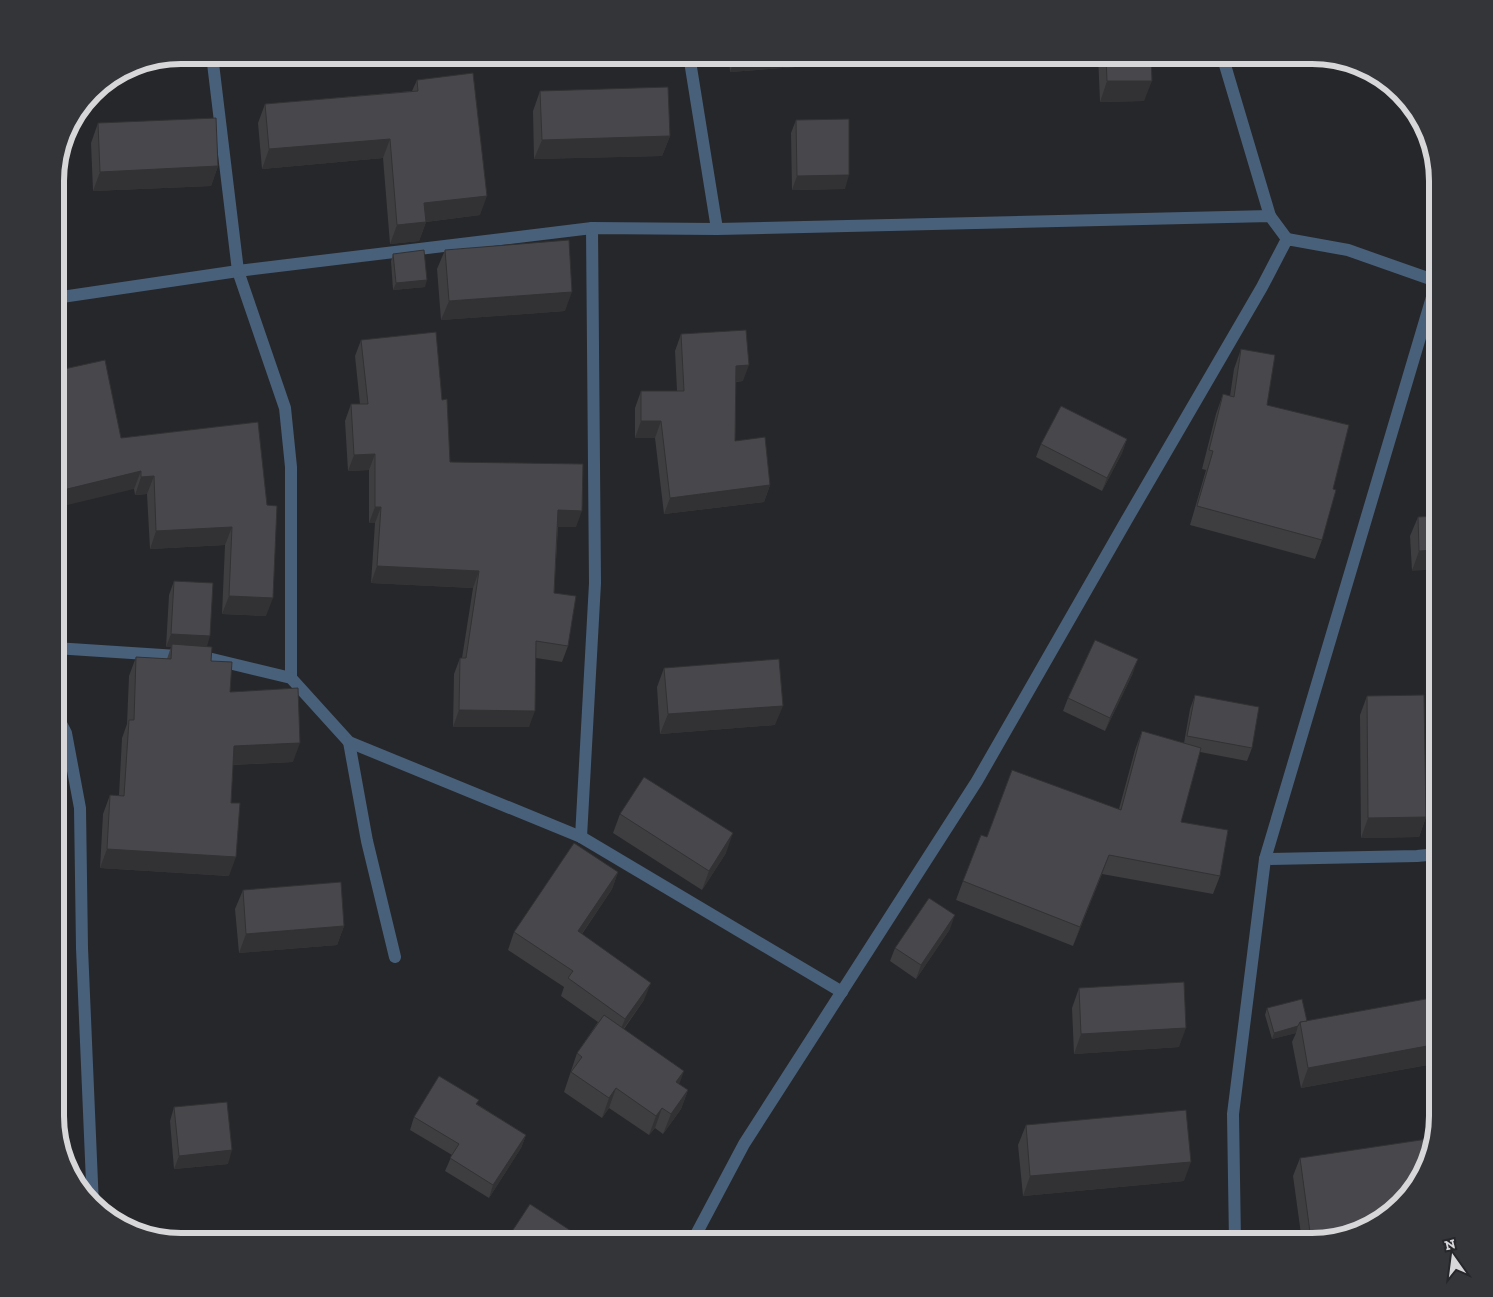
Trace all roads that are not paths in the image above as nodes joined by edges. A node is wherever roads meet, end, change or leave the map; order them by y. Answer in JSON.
{"nodes":[{"id":1,"x":213,"y":64,"type":"edge"},
{"id":2,"x":690,"y":64,"type":"edge"},
{"id":3,"x":1225,"y":64,"type":"edge"},
{"id":4,"x":1270,"y":216,"type":"junction"},
{"id":5,"x":592,"y":228,"type":"junction"},
{"id":6,"x":717,"y":229,"type":"junction"},
{"id":7,"x":1287,"y":239,"type":"junction"},
{"id":8,"x":238,"y":271,"type":"junction"},
{"id":9,"x":1429,"y":276,"type":"edge"},
{"id":10,"x":64,"y":297,"type":"edge"},
{"id":11,"x":1429,"y":306,"type":"edge"},
{"id":12,"x":64,"y":649,"type":"edge"},
{"id":13,"x":291,"y":678,"type":"junction"},
{"id":14,"x":64,"y":728,"type":"edge"},
{"id":15,"x":349,"y":742,"type":"junction"},
{"id":16,"x":581,"y":837,"type":"junction"},
{"id":17,"x":1429,"y":855,"type":"edge"},
{"id":18,"x":1265,"y":859,"type":"junction"},
{"id":19,"x":395,"y":957,"type":"dead end"},
{"id":20,"x":842,"y":992,"type":"junction"},
{"id":21,"x":92,"y":1192,"type":"edge"},
{"id":22,"x":697,"y":1233,"type":"edge"},
{"id":23,"x":1234,"y":1233,"type":"edge"}],
"edges":[{"from":1,"to":8,"type":"street"},
{"from":2,"to":6,"type":"street"},
{"from":3,"to":4,"type":"street"},
{"from":4,"to":6,"type":"street"},
{"from":4,"to":7,"type":"street"},
{"from":5,"to":6,"type":"street"},
{"from":5,"to":8,"type":"street"},
{"from":5,"to":16,"type":"street"},
{"from":7,"to":9,"type":"street"},
{"from":7,"to":20,"type":"street"},
{"from":8,"to":10,"type":"street"},
{"from":8,"to":13,"type":"street"},
{"from":11,"to":18,"type":"street"},
{"from":12,"to":13,"type":"street"},
{"from":13,"to":15,"type":"street"},
{"from":14,"to":21,"type":"street"},
{"from":15,"to":16,"type":"street"},
{"from":15,"to":19,"type":"street"},
{"from":16,"to":20,"type":"street"},
{"from":17,"to":18,"type":"street"},
{"from":18,"to":23,"type":"street"},
{"from":20,"to":22,"type":"street"}]}
